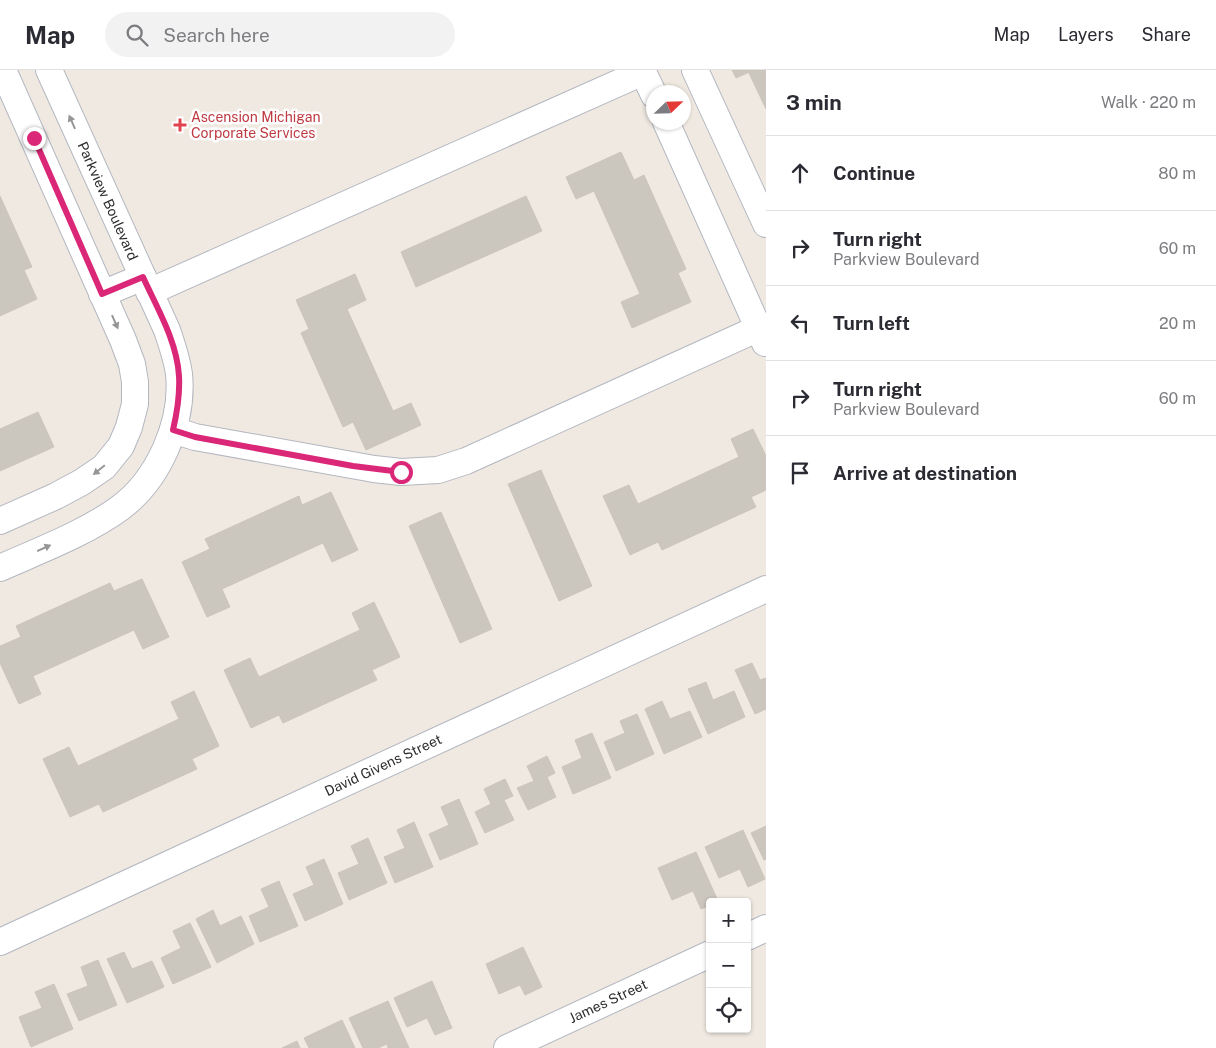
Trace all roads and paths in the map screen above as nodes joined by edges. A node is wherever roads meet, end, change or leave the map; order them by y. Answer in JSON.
{"nodes":[{"id":1,"x":49,"y":70,"type":"edge"},
{"id":2,"x":695,"y":70,"type":"edge"},
{"id":3,"x":12,"y":73,"type":"edge"},
{"id":4,"x":649,"y":85,"type":"edge"},
{"id":5,"x":670,"y":130,"type":"edge"},
{"id":6,"x":766,"y":224,"type":"edge"},
{"id":7,"x":146,"y":284,"type":"junction"},
{"id":8,"x":102,"y":294,"type":"junction"},
{"id":9,"x":762,"y":336,"type":"edge"},
{"id":10,"x":173,"y":430,"type":"junction"},
{"id":11,"x":56,"y":496,"type":"junction"},
{"id":12,"x":0,"y":521,"type":"edge"},
{"id":13,"x":73,"y":535,"type":"junction"},
{"id":14,"x":0,"y":568,"type":"edge"},
{"id":15,"x":766,"y":589,"type":"edge"},
{"id":16,"x":766,"y":928,"type":"edge"},
{"id":17,"x":751,"y":934,"type":"edge"},
{"id":18,"x":0,"y":942,"type":"edge"},
{"id":19,"x":706,"y":956,"type":"edge"},
{"id":20,"x":507,"y":1048,"type":"edge"}],
"edges":[{"from":7,"to":1,"type":"street","name":"Parkview Boulevard","one_way":true},
{"from":2,"to":6,"type":"street"},
{"from":3,"to":8,"type":"street"},
{"from":4,"to":7,"type":"street"},
{"from":5,"to":9,"type":"street"},
{"from":7,"to":8,"type":"street"},
{"from":7,"to":10,"type":"street","name":"Parkview Boulevard"},
{"from":8,"to":11,"type":"street","one_way":true},
{"from":9,"to":10,"type":"street"},
{"from":10,"to":13,"type":"street","name":"Parkview Boulevard"},
{"from":11,"to":12,"type":"street"},
{"from":11,"to":13,"type":"street"},
{"from":14,"to":13,"type":"street","name":"Parkview Boulevard","one_way":true},
{"from":15,"to":18,"type":"street","name":"David Givens Street"},
{"from":16,"to":17,"type":"street"},
{"from":19,"to":20,"type":"street","name":"James Street"}]}
